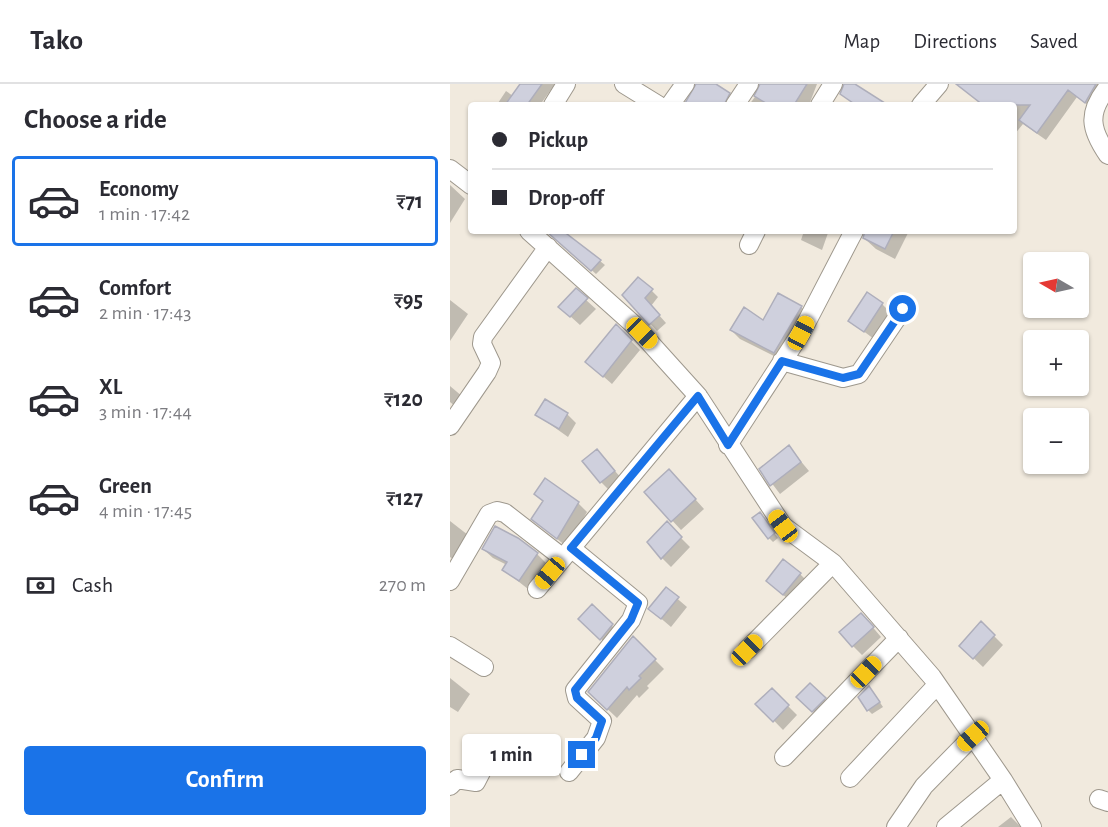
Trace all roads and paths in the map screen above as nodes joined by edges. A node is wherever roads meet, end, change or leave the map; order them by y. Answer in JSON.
{"nodes":[{"id":1,"x":566,"y":84,"type":"edge"},
{"id":2,"x":624,"y":84,"type":"edge"},
{"id":3,"x":685,"y":84,"type":"edge"},
{"id":4,"x":749,"y":84,"type":"edge"},
{"id":5,"x":939,"y":84,"type":"edge"},
{"id":6,"x":1108,"y":87,"type":"edge"},
{"id":7,"x":555,"y":102,"type":"edge"},
{"id":8,"x":650,"y":102,"type":"edge"},
{"id":9,"x":672,"y":102,"type":"edge"},
{"id":10,"x":737,"y":102,"type":"edge"},
{"id":11,"x":924,"y":102,"type":"edge"},
{"id":12,"x":1108,"y":155,"type":"edge"},
{"id":13,"x":450,"y":170,"type":"edge"},
{"id":14,"x":468,"y":183,"type":"edge"},
{"id":15,"x":533,"y":234,"type":"edge"},
{"id":16,"x":852,"y":234,"type":"edge"},
{"id":17,"x":548,"y":247,"type":"junction"},
{"id":18,"x":903,"y":309,"type":"dead end"},
{"id":19,"x":782,"y":361,"type":"junction"},
{"id":20,"x":698,"y":396,"type":"junction"},
{"id":21,"x":450,"y":426,"type":"edge"},
{"id":22,"x":728,"y":445,"type":"junction"},
{"id":23,"x":567,"y":553,"type":"junction"},
{"id":24,"x":833,"y":563,"type":"junction"},
{"id":25,"x":450,"y":581,"type":"edge"},
{"id":26,"x":537,"y":589,"type":"dead end"},
{"id":27,"x":899,"y":638,"type":"junction"},
{"id":28,"x":450,"y":646,"type":"edge"},
{"id":29,"x":747,"y":650,"type":"dead end"},
{"id":30,"x":484,"y":667,"type":"dead end"},
{"id":31,"x":937,"y":685,"type":"junction"},
{"id":32,"x":973,"y":736,"type":"junction"},
{"id":33,"x":495,"y":745,"type":"dead end"},
{"id":34,"x":784,"y":757,"type":"dead end"},
{"id":35,"x":569,"y":772,"type":"dead end"},
{"id":36,"x":850,"y":778,"type":"dead end"},
{"id":37,"x":1003,"y":780,"type":"junction"},
{"id":38,"x":450,"y":786,"type":"edge"},
{"id":39,"x":896,"y":827,"type":"edge"},
{"id":40,"x":946,"y":827,"type":"edge"},
{"id":41,"x":1032,"y":827,"type":"edge"}],
"edges":[{"from":1,"to":7,"type":"street"},
{"from":2,"to":8,"type":"street"},
{"from":3,"to":9,"type":"street"},
{"from":4,"to":10,"type":"street"},
{"from":5,"to":11,"type":"street"},
{"from":6,"to":12,"type":"street"},
{"from":13,"to":14,"type":"street"},
{"from":15,"to":17,"type":"street"},
{"from":16,"to":19,"type":"street"},
{"from":17,"to":20,"type":"street"},
{"from":17,"to":21,"type":"street"},
{"from":18,"to":19,"type":"street"},
{"from":19,"to":22,"type":"street"},
{"from":20,"to":22,"type":"street"},
{"from":20,"to":23,"type":"street"},
{"from":22,"to":24,"type":"street"},
{"from":23,"to":25,"type":"street"},
{"from":23,"to":26,"type":"street"},
{"from":23,"to":35,"type":"street"},
{"from":24,"to":27,"type":"street"},
{"from":24,"to":29,"type":"street"},
{"from":27,"to":31,"type":"street"},
{"from":27,"to":34,"type":"street"},
{"from":28,"to":30,"type":"street"},
{"from":31,"to":32,"type":"street"},
{"from":31,"to":36,"type":"street"},
{"from":32,"to":37,"type":"street"},
{"from":32,"to":39,"type":"street"},
{"from":33,"to":38,"type":"street"},
{"from":37,"to":40,"type":"street"},
{"from":37,"to":41,"type":"street"}]}
